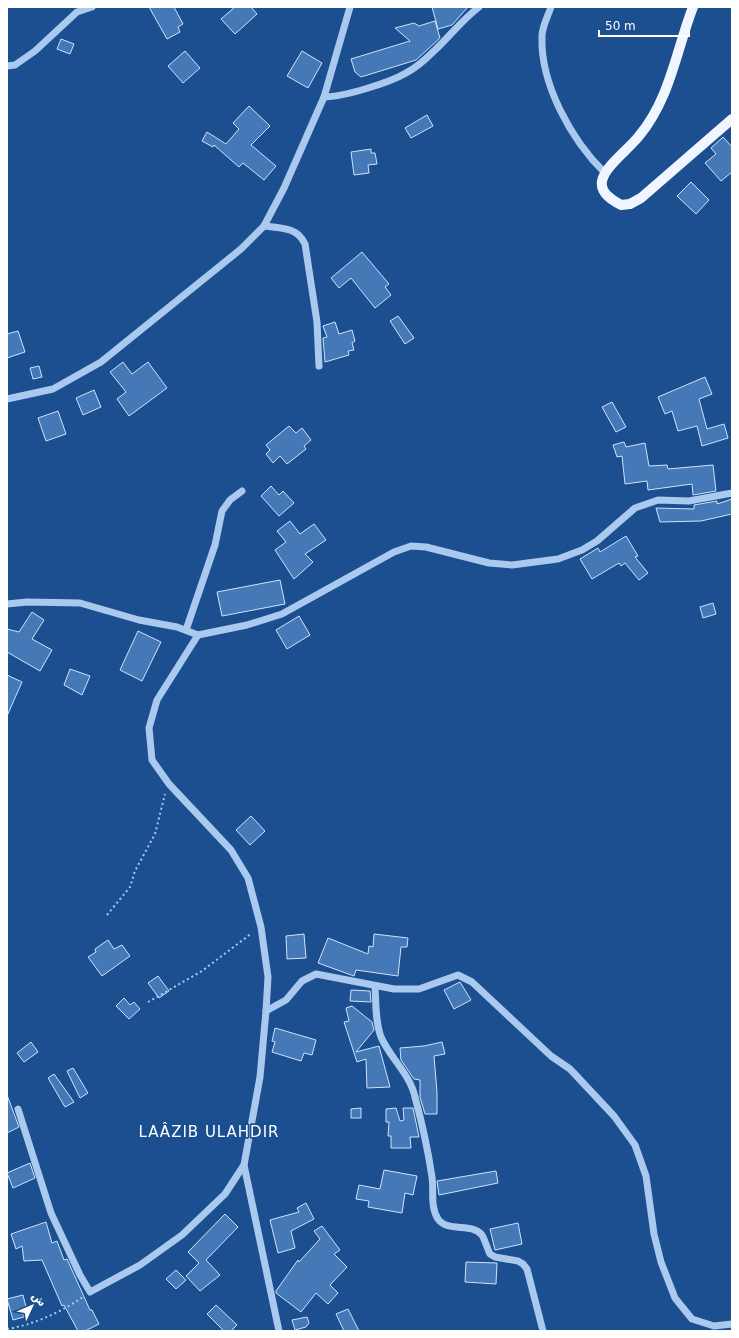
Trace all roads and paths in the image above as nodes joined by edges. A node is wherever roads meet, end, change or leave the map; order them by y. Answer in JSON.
{"nodes":[{"id":1,"x":92,"y":7,"type":"edge"},
{"id":2,"x":350,"y":7,"type":"edge"},
{"id":3,"x":479,"y":7,"type":"edge"},
{"id":4,"x":551,"y":7,"type":"edge"},
{"id":5,"x":693,"y":7,"type":"edge"},
{"id":6,"x":7,"y":66,"type":"edge"},
{"id":7,"x":324,"y":97,"type":"junction"},
{"id":8,"x":732,"y":119,"type":"edge"},
{"id":9,"x":605,"y":173,"type":"junction"},
{"id":10,"x":264,"y":226,"type":"junction"},
{"id":11,"x":318,"y":366,"type":"dead end"},
{"id":12,"x":7,"y":399,"type":"edge"},
{"id":13,"x":242,"y":491,"type":"dead end"},
{"id":14,"x":732,"y":493,"type":"edge"},
{"id":15,"x":7,"y":604,"type":"edge"},
{"id":16,"x":186,"y":630,"type":"junction"},
{"id":17,"x":198,"y":635,"type":"junction"},
{"id":18,"x":169,"y":784,"type":"junction"},
{"id":19,"x":107,"y":915,"type":"dead end"},
{"id":20,"x":261,"y":927,"type":"junction"},
{"id":21,"x":375,"y":986,"type":"junction"},
{"id":22,"x":148,"y":1002,"type":"dead end"},
{"id":23,"x":266,"y":1011,"type":"junction"},
{"id":24,"x":18,"y":1109,"type":"dead end"},
{"id":25,"x":244,"y":1165,"type":"junction"},
{"id":26,"x":90,"y":1292,"type":"junction"},
{"id":27,"x":732,"y":1324,"type":"edge"},
{"id":28,"x":7,"y":1329,"type":"edge"},
{"id":29,"x":279,"y":1331,"type":"edge"},
{"id":30,"x":543,"y":1331,"type":"edge"}],
"edges":[{"from":1,"to":6,"type":"street"},
{"from":2,"to":7,"type":"street"},
{"from":3,"to":7,"type":"street"},
{"from":4,"to":9,"type":"street"},
{"from":5,"to":9,"type":"main road"},
{"from":7,"to":10,"type":"street"},
{"from":8,"to":9,"type":"main road"},
{"from":10,"to":11,"type":"street"},
{"from":10,"to":12,"type":"street"},
{"from":13,"to":16,"type":"street"},
{"from":14,"to":17,"type":"street"},
{"from":15,"to":16,"type":"street"},
{"from":16,"to":17,"type":"street"},
{"from":17,"to":18,"type":"street"},
{"from":18,"to":19,"type":"path"},
{"from":18,"to":20,"type":"street"},
{"from":20,"to":22,"type":"path"},
{"from":20,"to":23,"type":"street"},
{"from":21,"to":23,"type":"street"},
{"from":21,"to":27,"type":"street"},
{"from":21,"to":30,"type":"street"},
{"from":23,"to":25,"type":"street"},
{"from":24,"to":26,"type":"street"},
{"from":25,"to":26,"type":"street"},
{"from":25,"to":29,"type":"street"},
{"from":26,"to":28,"type":"path"}]}
